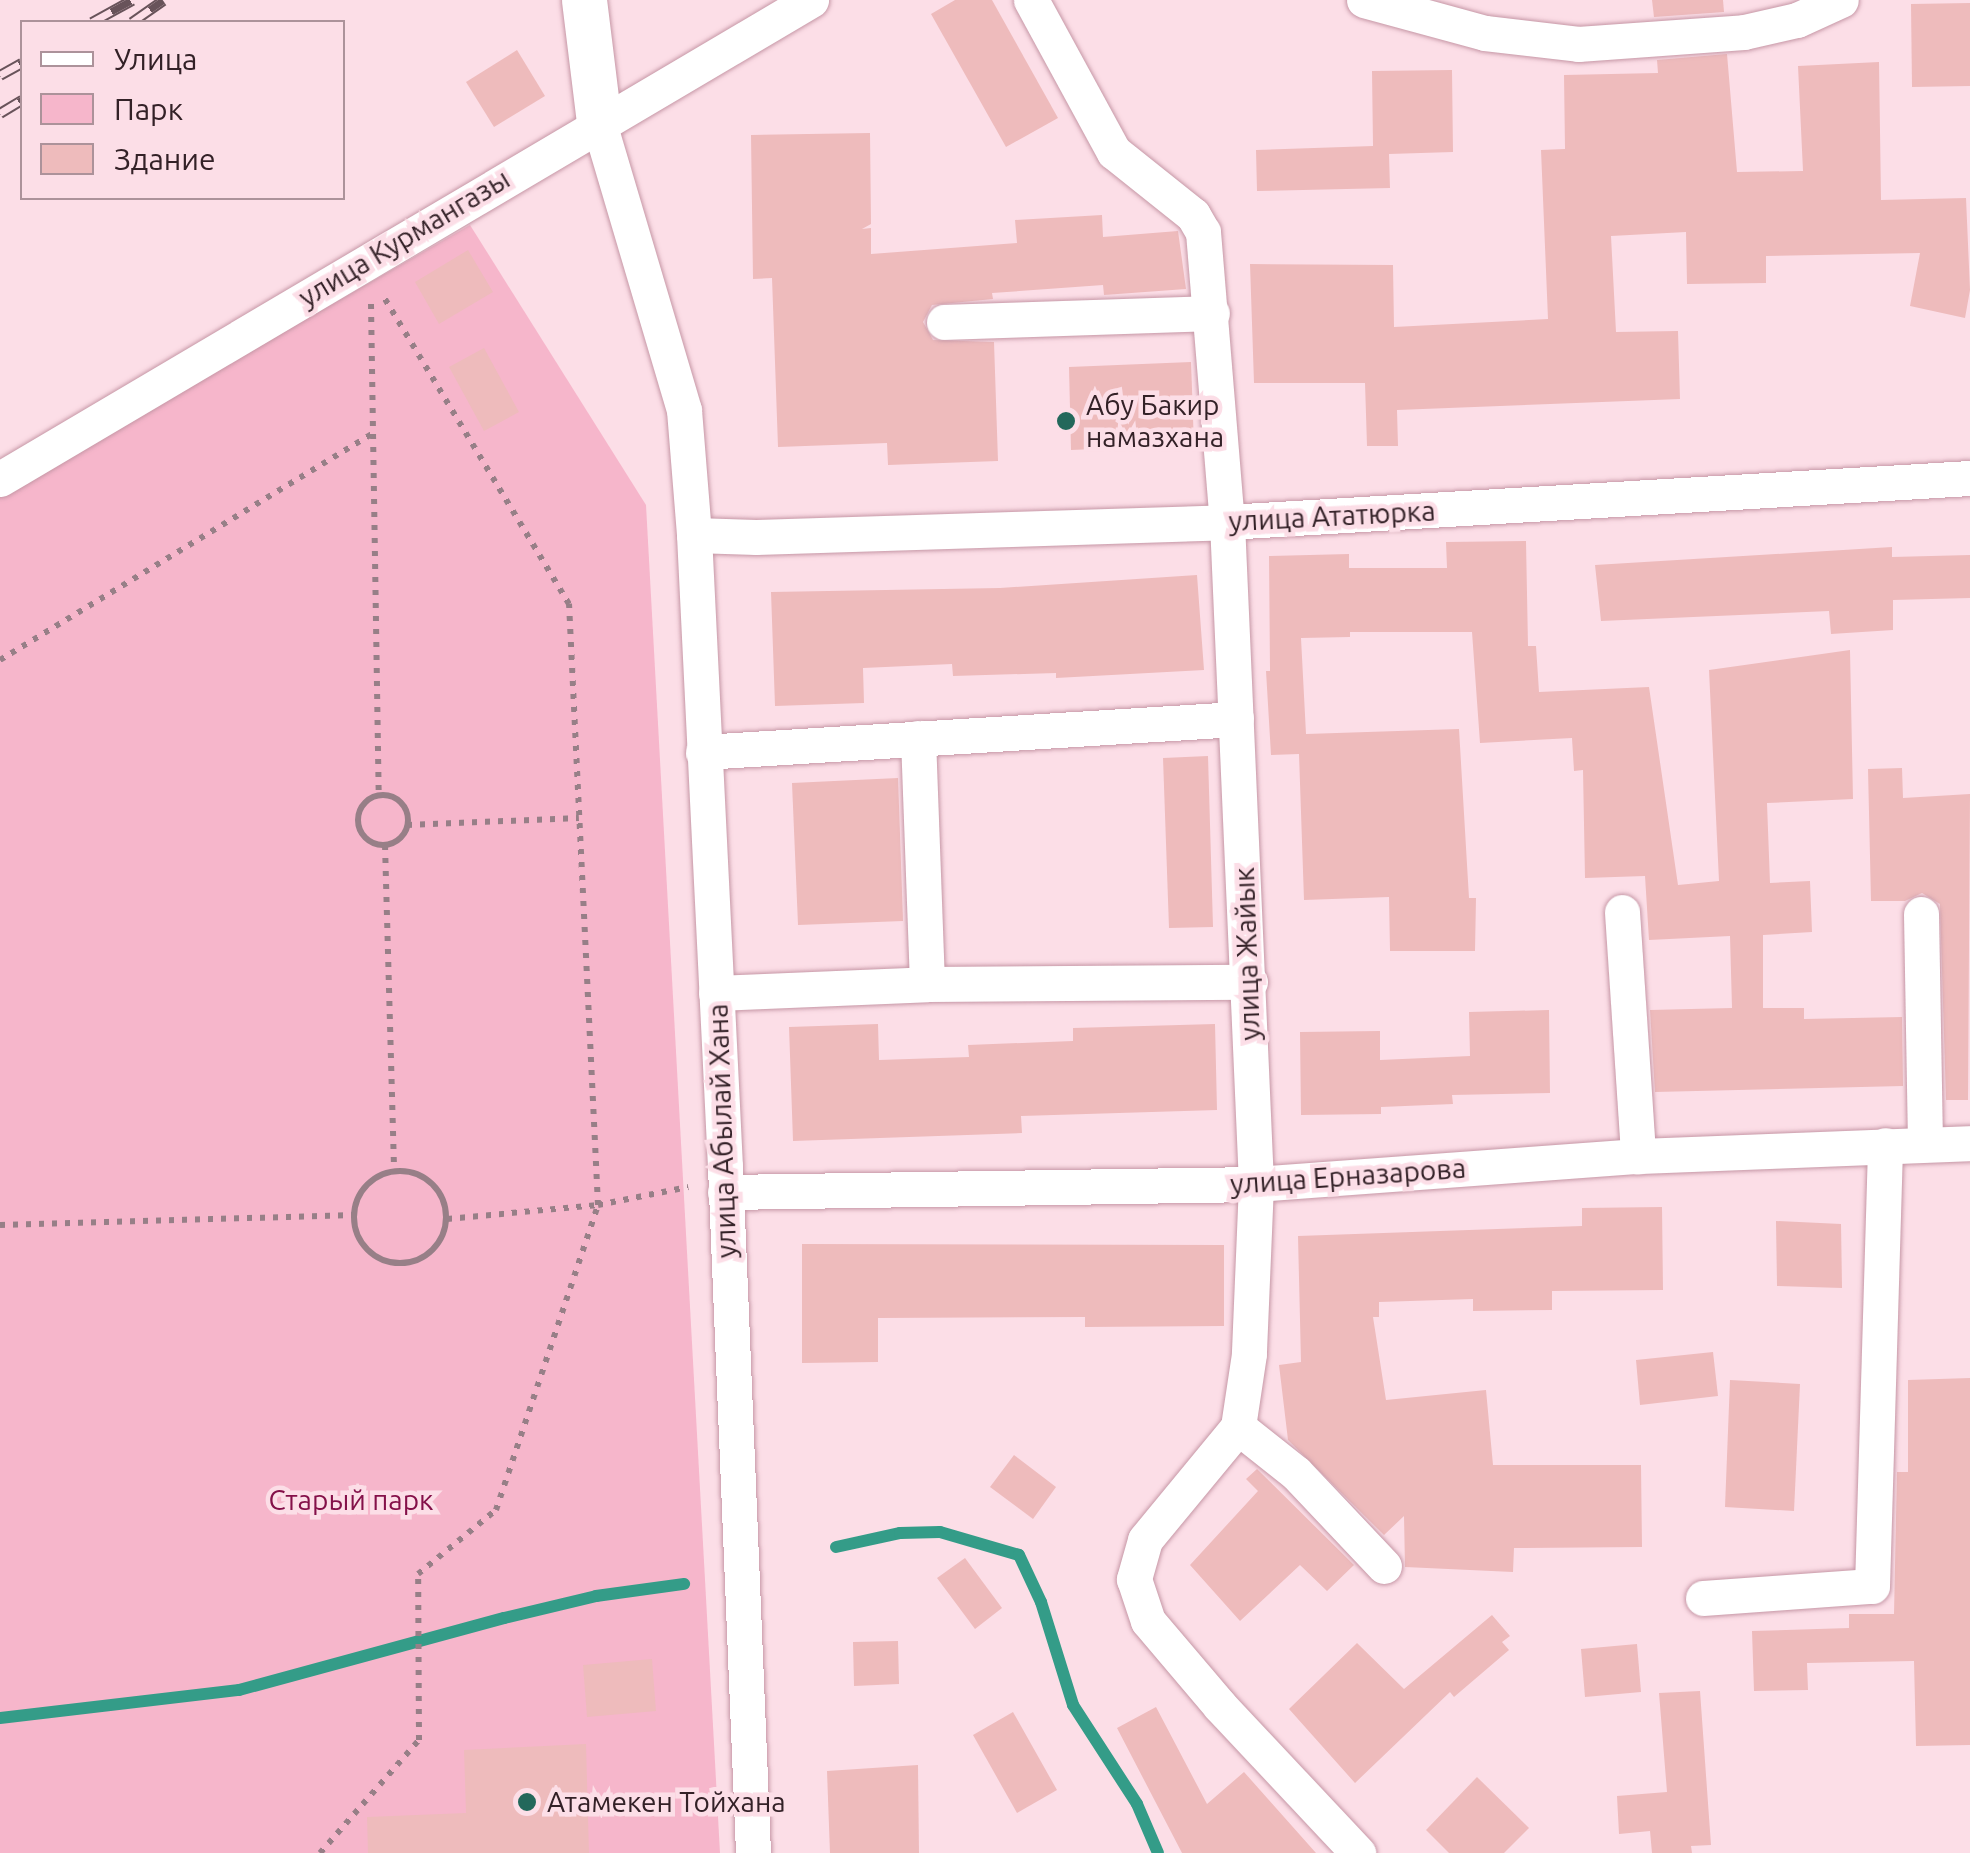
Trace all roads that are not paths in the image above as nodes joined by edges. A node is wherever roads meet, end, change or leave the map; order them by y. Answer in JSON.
{"nodes":[{"id":1,"x":584,"y":0,"type":"edge"},
{"id":2,"x":811,"y":0,"type":"edge"},
{"id":3,"x":1032,"y":0,"type":"edge"},
{"id":4,"x":1364,"y":0,"type":"edge"},
{"id":5,"x":1841,"y":0,"type":"edge"},
{"id":6,"x":599,"y":123,"type":"junction"},
{"id":7,"x":1212,"y":313,"type":"junction"},
{"id":8,"x":944,"y":322,"type":"dead end"},
{"id":9,"x":1970,"y":478,"type":"edge"},
{"id":10,"x":0,"y":479,"type":"edge"},
{"id":11,"x":1227,"y":522,"type":"junction"},
{"id":12,"x":694,"y":535,"type":"junction"},
{"id":13,"x":1236,"y":720,"type":"junction"},
{"id":14,"x":918,"y":738,"type":"junction"},
{"id":15,"x":704,"y":752,"type":"junction"},
{"id":16,"x":1622,"y":912,"type":"dead end"},
{"id":17,"x":1921,"y":914,"type":"dead end"},
{"id":18,"x":1250,"y":982,"type":"junction"},
{"id":19,"x":928,"y":984,"type":"junction"},
{"id":20,"x":716,"y":992,"type":"junction"},
{"id":21,"x":1925,"y":1144,"type":"junction"},
{"id":22,"x":1970,"y":1144,"type":"edge"},
{"id":23,"x":1885,"y":1146,"type":"junction"},
{"id":24,"x":1638,"y":1156,"type":"junction"},
{"id":25,"x":1256,"y":1184,"type":"junction"},
{"id":26,"x":709,"y":1189,"type":"junction"},
{"id":27,"x":1238,"y":1427,"type":"junction"},
{"id":28,"x":1384,"y":1566,"type":"dead end"},
{"id":29,"x":1702,"y":1598,"type":"dead end"},
{"id":30,"x":753,"y":1853,"type":"edge"},
{"id":31,"x":1358,"y":1853,"type":"edge"}],
"edges":[{"from":1,"to":6,"type":"street"},
{"from":2,"to":6,"type":"street","name":"улица Курмангазы"},
{"from":3,"to":7,"type":"street","name":"улица Жайык"},
{"from":4,"to":5,"type":"street"},
{"from":6,"to":10,"type":"street","name":"улица Курмангазы"},
{"from":6,"to":12,"type":"street","name":"улица Абылай Хана"},
{"from":7,"to":8,"type":"street"},
{"from":7,"to":11,"type":"street","name":"улица Жайык"},
{"from":9,"to":11,"type":"street","name":"улица Ататюрка"},
{"from":11,"to":12,"type":"street","name":"улица Ататюрка"},
{"from":11,"to":13,"type":"street","name":"улица Жайык"},
{"from":12,"to":15,"type":"street","name":"улица Абылай Хана"},
{"from":13,"to":14,"type":"street"},
{"from":13,"to":18,"type":"street","name":"улица Жайык"},
{"from":14,"to":15,"type":"street"},
{"from":14,"to":19,"type":"street"},
{"from":15,"to":20,"type":"street","name":"улица Абылай Хана"},
{"from":16,"to":24,"type":"street"},
{"from":17,"to":21,"type":"street"},
{"from":18,"to":19,"type":"street"},
{"from":18,"to":25,"type":"street","name":"улица Жайык"},
{"from":19,"to":20,"type":"street"},
{"from":20,"to":26,"type":"street","name":"улица Абылай Хана"},
{"from":21,"to":22,"type":"street","name":"улица Ерназарова"},
{"from":21,"to":23,"type":"street","name":"улица Ерназарова"},
{"from":23,"to":24,"type":"street","name":"улица Ерназарова"},
{"from":23,"to":29,"type":"street"},
{"from":24,"to":25,"type":"street","name":"улица Ерназарова"},
{"from":25,"to":26,"type":"street","name":"улица Ерназарова"},
{"from":25,"to":27,"type":"street","name":"улица Жайык"},
{"from":26,"to":30,"type":"street","name":"улица Абылай Хана"},
{"from":27,"to":28,"type":"street"},
{"from":27,"to":31,"type":"street"}]}
